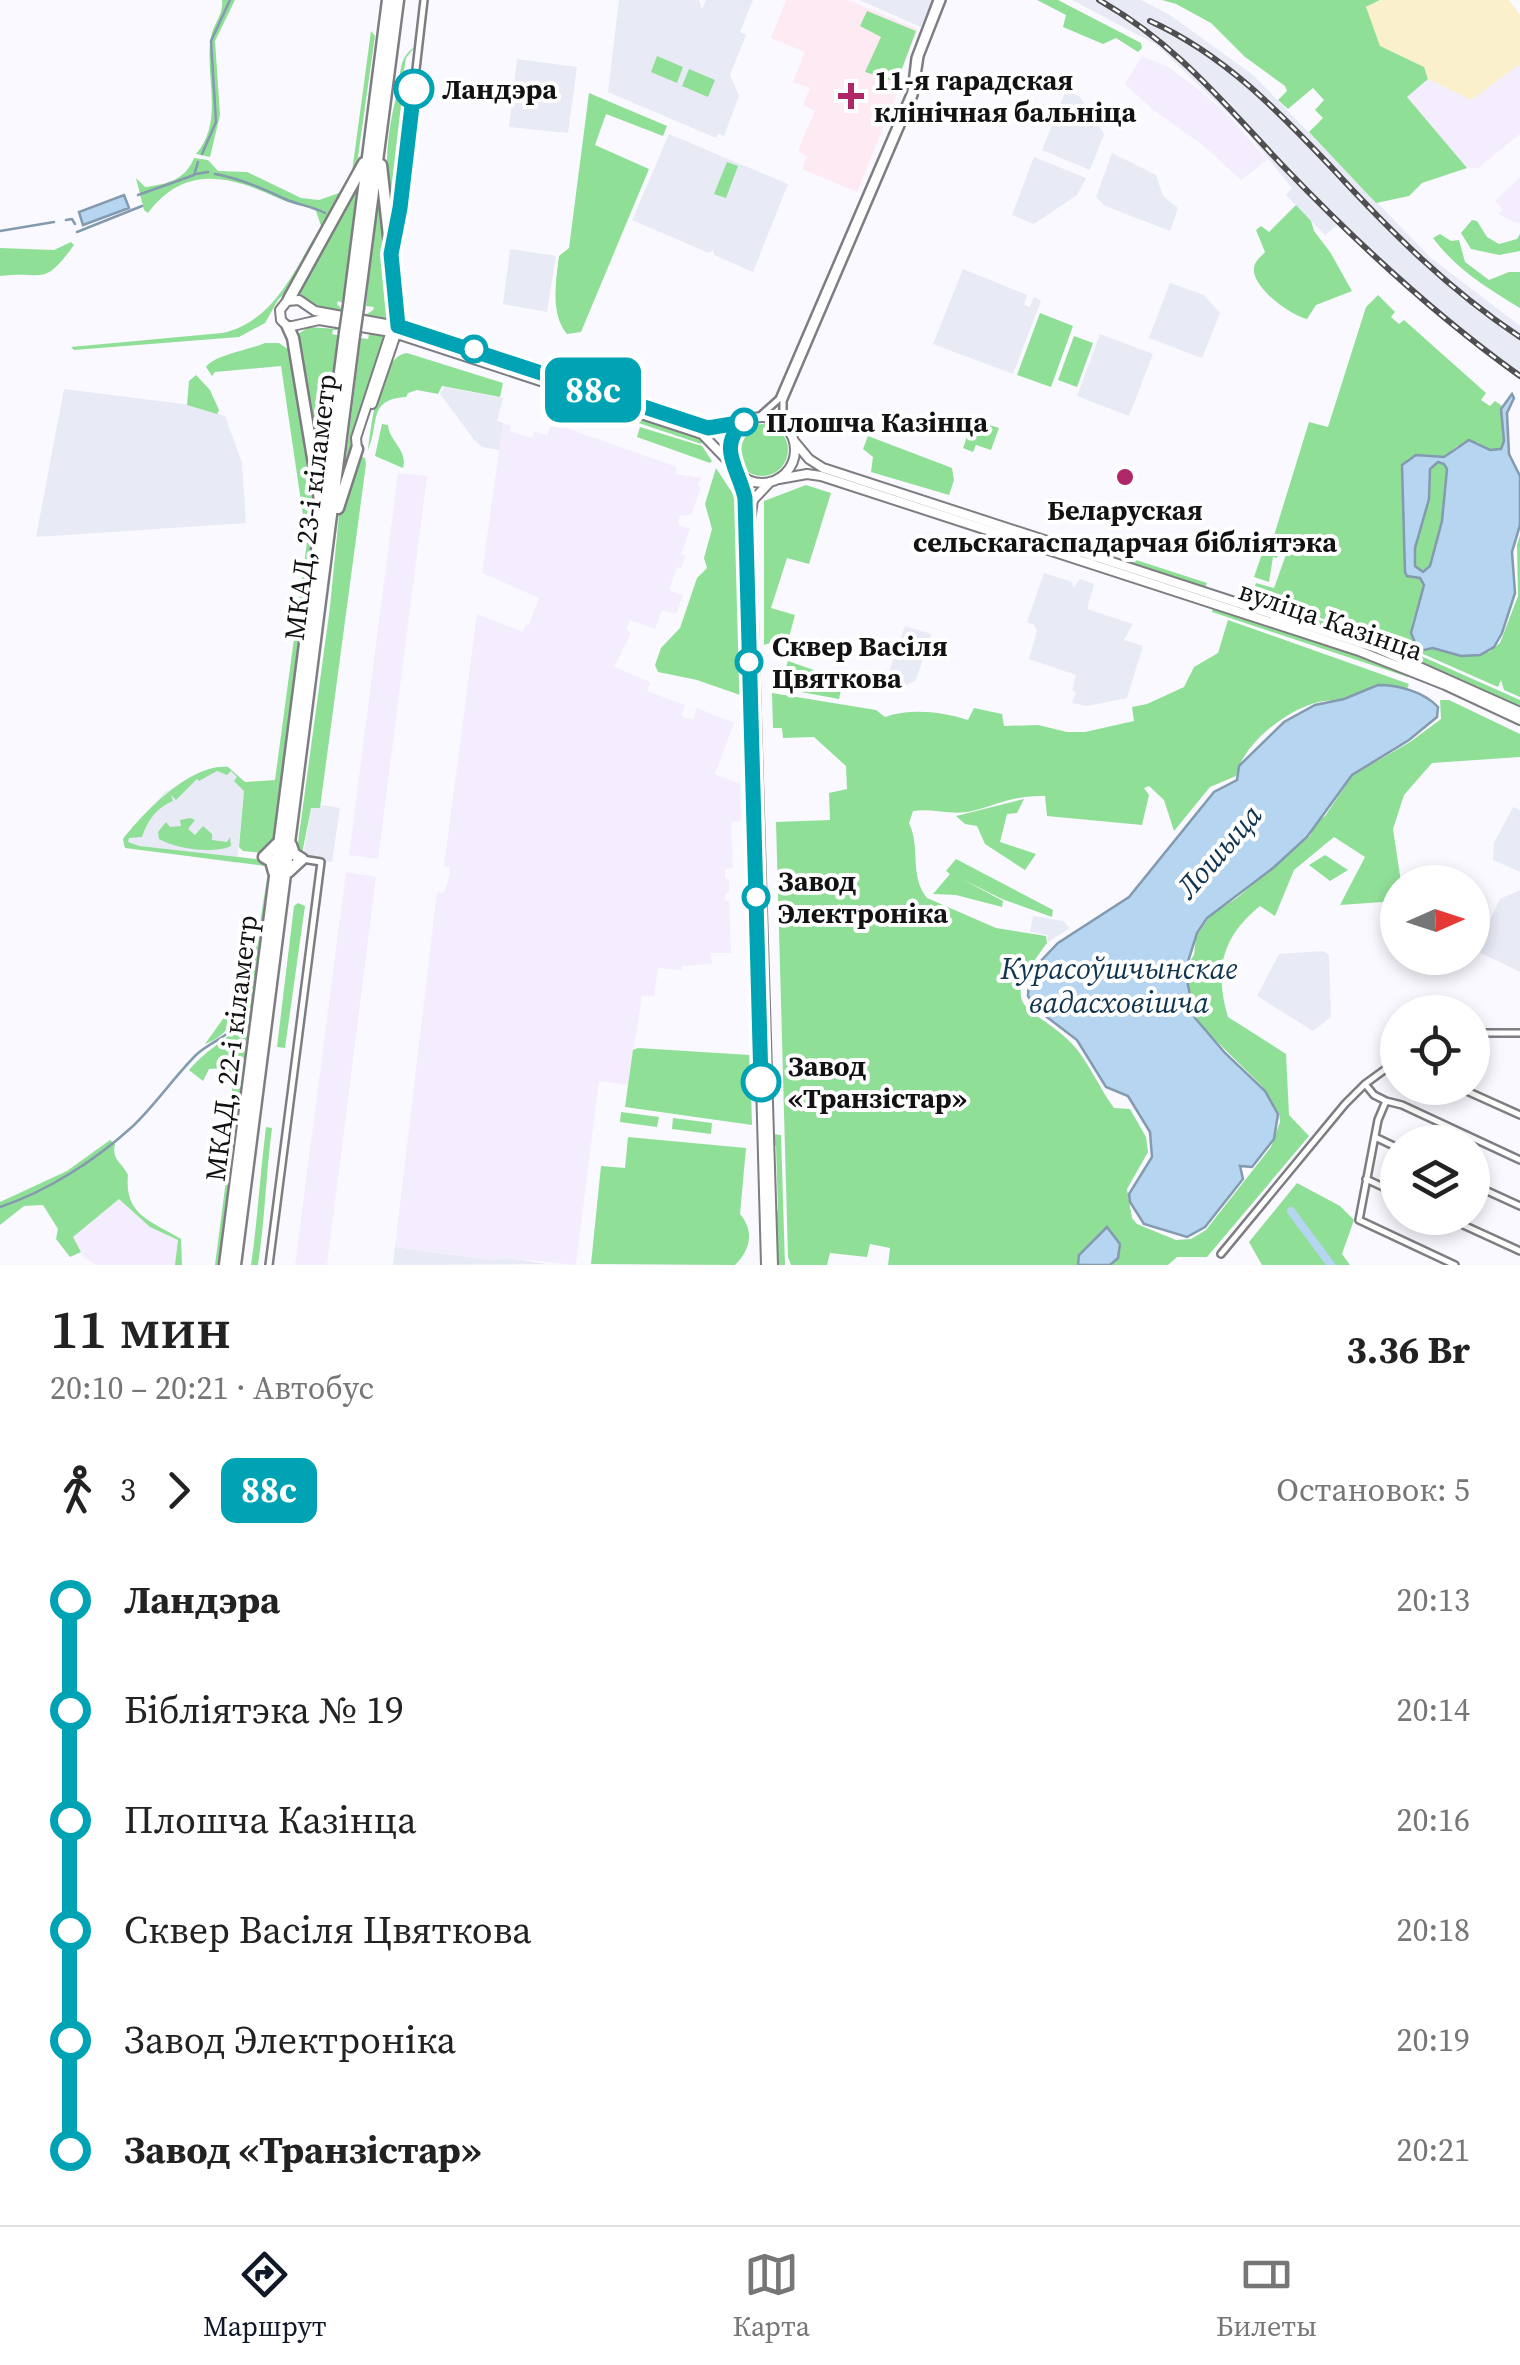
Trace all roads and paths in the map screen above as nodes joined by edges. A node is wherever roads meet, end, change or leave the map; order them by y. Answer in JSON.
{"nodes":[{"id":1,"x":388,"y":0,"type":"edge"},
{"id":2,"x":398,"y":0,"type":"edge"},
{"id":3,"x":424,"y":0,"type":"edge"},
{"id":4,"x":939,"y":0,"type":"edge"},
{"id":5,"x":375,"y":144,"type":"junction"},
{"id":6,"x":384,"y":206,"type":"junction"},
{"id":7,"x":400,"y":208,"type":"junction"},
{"id":8,"x":391,"y":254,"type":"junction"},
{"id":9,"x":289,"y":299,"type":"junction"},
{"id":10,"x":307,"y":306,"type":"junction"},
{"id":11,"x":304,"y":323,"type":"junction"},
{"id":12,"x":288,"y":327,"type":"junction"},
{"id":13,"x":395,"y":329,"type":"junction"},
{"id":14,"x":350,"y":334,"type":"junction"},
{"id":15,"x":410,"y":339,"type":"junction"},
{"id":16,"x":390,"y":352,"type":"junction"},
{"id":17,"x":760,"y":416,"type":"junction"},
{"id":18,"x":744,"y":422,"type":"junction"},
{"id":19,"x":787,"y":428,"type":"junction"},
{"id":20,"x":794,"y":441,"type":"junction"},
{"id":21,"x":357,"y":449,"type":"junction"},
{"id":22,"x":733,"y":467,"type":"junction"},
{"id":23,"x":774,"y":481,"type":"junction"},
{"id":24,"x":321,"y":526,"type":"junction"},
{"id":25,"x":330,"y":537,"type":"junction"},
{"id":26,"x":1117,"y":568,"type":"junction"},
{"id":27,"x":753,"y":687,"type":"junction"},
{"id":28,"x":1490,"y":700,"type":"junction"},
{"id":29,"x":1520,"y":712,"type":"edge"},
{"id":30,"x":1520,"y":720,"type":"edge"},
{"id":31,"x":286,"y":838,"type":"junction"},
{"id":32,"x":302,"y":860,"type":"junction"},
{"id":33,"x":280,"y":879,"type":"junction"},
{"id":34,"x":1490,"y":1034,"type":"edge"},
{"id":35,"x":1520,"y":1034,"type":"edge"},
{"id":36,"x":1380,"y":1073,"type":"edge"},
{"id":37,"x":1365,"y":1084,"type":"junction"},
{"id":38,"x":1380,"y":1098,"type":"edge"},
{"id":39,"x":1490,"y":1102,"type":"edge"},
{"id":40,"x":1385,"y":1105,"type":"edge"},
{"id":41,"x":1402,"y":1105,"type":"edge"},
{"id":42,"x":1520,"y":1115,"type":"edge"},
{"id":43,"x":1375,"y":1138,"type":"junction"},
{"id":44,"x":1380,"y":1140,"type":"edge"},
{"id":45,"x":1520,"y":1160,"type":"edge"},
{"id":46,"x":1366,"y":1179,"type":"junction"},
{"id":47,"x":1380,"y":1186,"type":"edge"},
{"id":48,"x":1490,"y":1192,"type":"edge"},
{"id":49,"x":1520,"y":1206,"type":"edge"},
{"id":50,"x":1485,"y":1235,"type":"edge"},
{"id":51,"x":1520,"y":1251,"type":"edge"},
{"id":52,"x":1221,"y":1254,"type":"dead end"},
{"id":53,"x":225,"y":1265,"type":"edge"},
{"id":54,"x":234,"y":1265,"type":"edge"},
{"id":55,"x":269,"y":1265,"type":"edge"},
{"id":56,"x":769,"y":1265,"type":"edge"},
{"id":57,"x":1455,"y":1265,"type":"edge"}],
"edges":[{"from":1,"to":5,"type":"highway"},
{"from":2,"to":5,"type":"highway"},
{"from":3,"to":7,"type":"street"},
{"from":4,"to":17,"type":"street"},
{"from":4,"to":19,"type":"street"},
{"from":5,"to":6,"type":"highway"},
{"from":5,"to":9,"type":"highway"},
{"from":5,"to":14,"type":"highway","name":"МКАД, 23-і кіламетр","bridge":true},
{"from":6,"to":7,"type":"highway"},
{"from":6,"to":8,"type":"highway"},
{"from":7,"to":8,"type":"street"},
{"from":8,"to":13,"type":"main road"},
{"from":9,"to":10,"type":"main road"},
{"from":9,"to":12,"type":"main road"},
{"from":10,"to":11,"type":"main road"},
{"from":10,"to":13,"type":"main road"},
{"from":11,"to":12,"type":"main road"},
{"from":11,"to":13,"type":"main road"},
{"from":12,"to":24,"type":"highway"},
{"from":13,"to":15,"type":"main road"},
{"from":13,"to":16,"type":"main road"},
{"from":13,"to":18,"type":"main road"},
{"from":13,"to":21,"type":"main road"},
{"from":14,"to":24,"type":"highway","name":"МКАД, 23-і кіламетр"},
{"from":14,"to":25,"type":"highway","name":"МКАД, 23-і кіламетр"},
{"from":15,"to":16,"type":"main road"},
{"from":15,"to":22,"type":"main road"},
{"from":16,"to":21,"type":"main road"},
{"from":17,"to":18,"type":"main road"},
{"from":17,"to":19,"type":"main road"},
{"from":18,"to":22,"type":"main road"},
{"from":19,"to":20,"type":"main road"},
{"from":20,"to":23,"type":"main road"},
{"from":20,"to":26,"type":"main road","name":"вуліца Казінца"},
{"from":21,"to":25,"type":"highway"},
{"from":22,"to":23,"type":"main road"},
{"from":22,"to":27,"type":"main road"},
{"from":23,"to":26,"type":"main road","name":"вуліца Казінца"},
{"from":23,"to":27,"type":"main road"},
{"from":24,"to":31,"type":"highway","name":"МКАД, 23-і кіламетр"},
{"from":25,"to":31,"type":"highway","name":"МКАД, 23-і кіламетр"},
{"from":26,"to":28,"type":"main road","name":"вуліца Казінца"},
{"from":27,"to":56,"type":"main road"},
{"from":28,"to":29,"type":"main road","name":"вуліца Казінца"},
{"from":28,"to":30,"type":"main road","name":"вуліца Казінца"},
{"from":31,"to":32,"type":"highway"},
{"from":31,"to":33,"type":"highway","name":"МКАД, 22-і кіламетр"},
{"from":31,"to":33,"type":"highway"},
{"from":32,"to":33,"type":"highway"},
{"from":32,"to":55,"type":"street"},
{"from":33,"to":53,"type":"highway","name":"МКАД, 22-і кіламетр"},
{"from":33,"to":54,"type":"highway","name":"МКАД, 22-і кіламетр"},
{"from":34,"to":35,"type":"street"},
{"from":36,"to":37,"type":"street"},
{"from":37,"to":38,"type":"street"},
{"from":37,"to":52,"type":"street"},
{"from":39,"to":42,"type":"street"},
{"from":40,"to":43,"type":"street"},
{"from":41,"to":45,"type":"street"},
{"from":43,"to":44,"type":"street"},
{"from":43,"to":46,"type":"street"},
{"from":46,"to":47,"type":"street"},
{"from":46,"to":57,"type":"street"},
{"from":48,"to":49,"type":"street"},
{"from":50,"to":51,"type":"street"}]}
